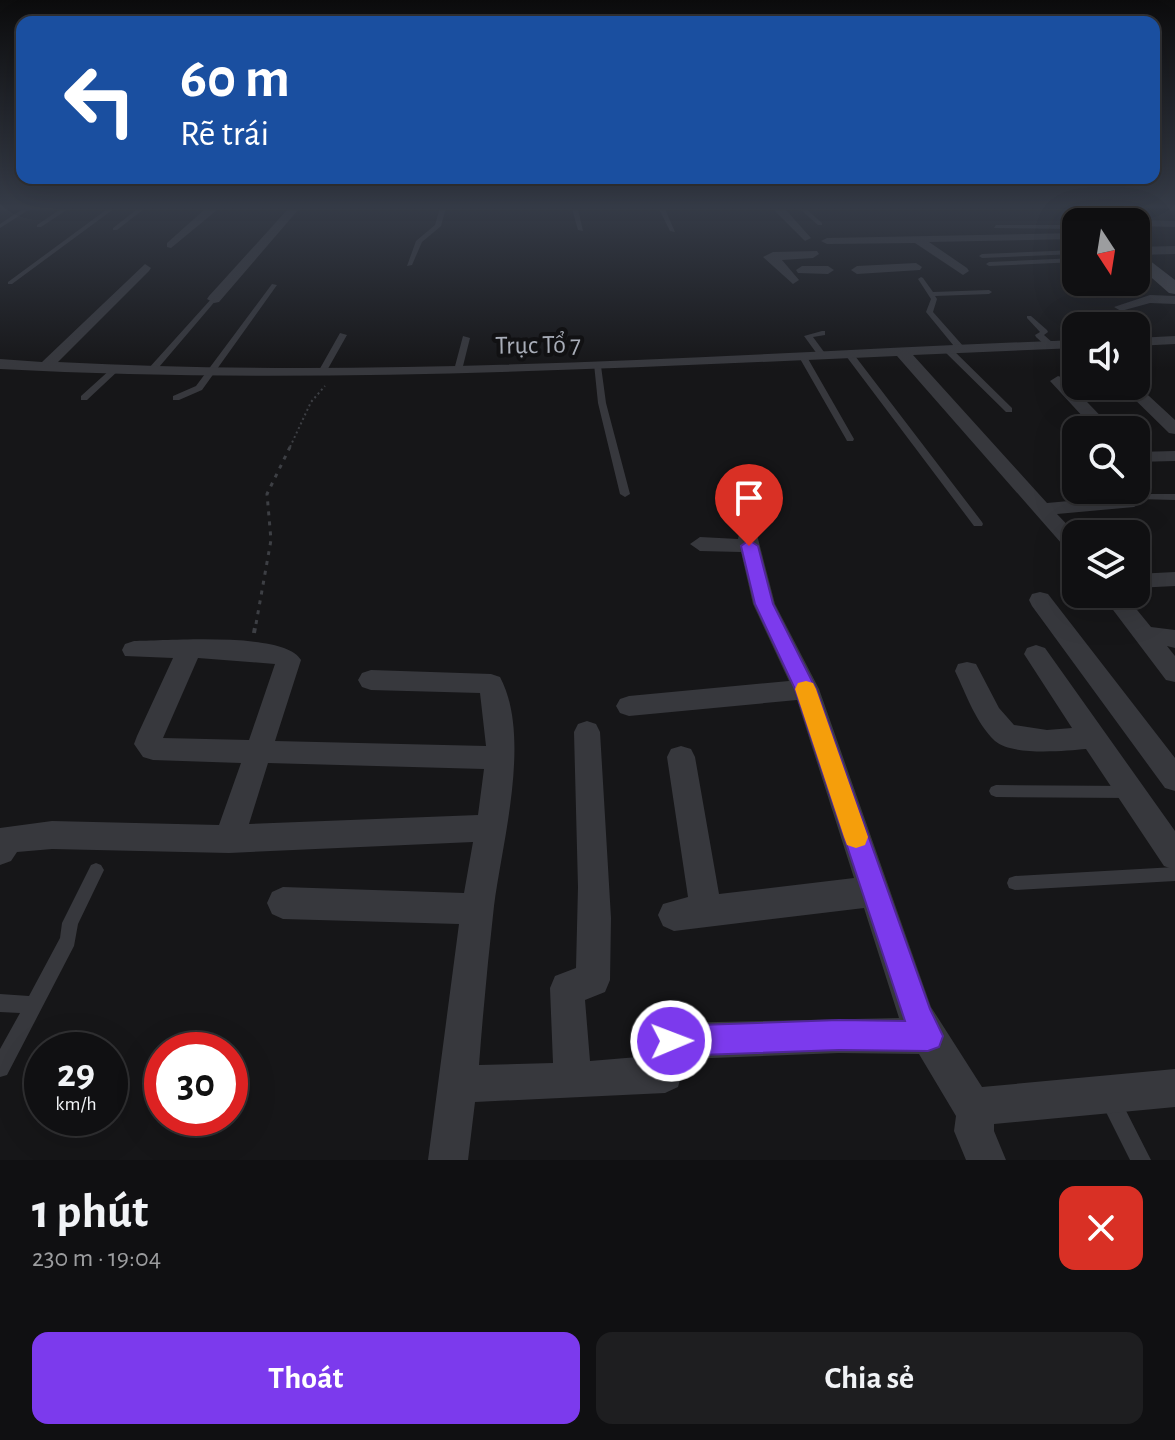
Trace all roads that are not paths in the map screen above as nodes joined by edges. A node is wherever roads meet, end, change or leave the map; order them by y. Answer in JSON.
{"nodes":[{"id":1,"x":41,"y":260,"type":"edge"},
{"id":2,"x":248,"y":260,"type":"edge"},
{"id":3,"x":411,"y":260,"type":"edge"},
{"id":4,"x":778,"y":260,"type":"edge"},
{"id":5,"x":819,"y":260,"type":"edge"},
{"id":6,"x":904,"y":260,"type":"edge"},
{"id":7,"x":951,"y":260,"type":"edge"},
{"id":8,"x":1062,"y":261,"type":"edge"},
{"id":9,"x":989,"y":264,"type":"dead end"},
{"id":10,"x":409,"y":265,"type":"dead end"},
{"id":11,"x":1150,"y":267,"type":"edge"},
{"id":12,"x":145,"y":268,"type":"dead end"},
{"id":13,"x":855,"y":269,"type":"dead end"},
{"id":14,"x":963,"y":271,"type":"dead end"},
{"id":15,"x":919,"y":273,"type":"junction"},
{"id":16,"x":10,"y":283,"type":"dead end"},
{"id":17,"x":274,"y":285,"type":"dead end"},
{"id":18,"x":1175,"y":289,"type":"edge"},
{"id":19,"x":989,"y":292,"type":"dead end"},
{"id":20,"x":931,"y":294,"type":"junction"},
{"id":21,"x":214,"y":299,"type":"joint"},
{"id":22,"x":1175,"y":300,"type":"edge"},
{"id":23,"x":1121,"y":307,"type":"dead end"},
{"id":24,"x":1029,"y":317,"type":"dead end"},
{"id":25,"x":822,"y":333,"type":"dead end"},
{"id":26,"x":343,"y":335,"type":"dead end"},
{"id":27,"x":466,"y":338,"type":"dead end"},
{"id":28,"x":1175,"y":340,"type":"edge"},
{"id":29,"x":1150,"y":341,"type":"edge"},
{"id":30,"x":1050,"y":345,"type":"junction"},
{"id":31,"x":1062,"y":345,"type":"edge"},
{"id":32,"x":954,"y":349,"type":"junction"},
{"id":33,"x":902,"y":352,"type":"junction"},
{"id":34,"x":849,"y":354,"type":"junction"},
{"id":35,"x":823,"y":356,"type":"junction"},
{"id":36,"x":803,"y":357,"type":"junction"},
{"id":37,"x":0,"y":364,"type":"edge"},
{"id":38,"x":46,"y":366,"type":"junction"},
{"id":39,"x":597,"y":366,"type":"junction"},
{"id":40,"x":115,"y":370,"type":"junction"},
{"id":41,"x":458,"y":370,"type":"junction"},
{"id":42,"x":151,"y":371,"type":"junction"},
{"id":43,"x":212,"y":372,"type":"junction"},
{"id":44,"x":322,"y":372,"type":"junction"},
{"id":45,"x":1058,"y":381,"type":"dead end"},
{"id":46,"x":84,"y":398,"type":"dead end"},
{"id":47,"x":176,"y":398,"type":"dead end"},
{"id":48,"x":1144,"y":400,"type":"edge"},
{"id":49,"x":1009,"y":410,"type":"dead end"},
{"id":50,"x":1092,"y":416,"type":"edge"},
{"id":51,"x":1175,"y":429,"type":"edge"},
{"id":52,"x":850,"y":439,"type":"dead end"},
{"id":53,"x":1175,"y":456,"type":"edge"},
{"id":54,"x":1150,"y":457,"type":"edge"},
{"id":55,"x":625,"y":494,"type":"dead end"},
{"id":56,"x":1175,"y":497,"type":"edge"},
{"id":57,"x":1150,"y":498,"type":"edge"},
{"id":58,"x":1090,"y":504,"type":"edge"},
{"id":59,"x":1043,"y":509,"type":"junction"},
{"id":60,"x":978,"y":524,"type":"dead end"},
{"id":61,"x":1062,"y":529,"type":"edge"},
{"id":62,"x":700,"y":544,"type":"dead end"},
{"id":63,"x":1175,"y":579,"type":"edge"},
{"id":64,"x":1150,"y":580,"type":"edge"},
{"id":65,"x":1040,"y":600,"type":"dead end"},
{"id":66,"x":1123,"y":608,"type":"edge"},
{"id":67,"x":1144,"y":634,"type":"junction"},
{"id":68,"x":1175,"y":639,"type":"edge"},
{"id":69,"x":134,"y":650,"type":"dead end"},
{"id":70,"x":189,"y":650,"type":"junction"},
{"id":71,"x":1036,"y":654,"type":"dead end"},
{"id":72,"x":967,"y":671,"type":"dead end"},
{"id":73,"x":1175,"y":673,"type":"edge"},
{"id":74,"x":371,"y":680,"type":"dead end"},
{"id":75,"x":806,"y":689,"type":"junction"},
{"id":76,"x":629,"y":706,"type":"dead end"},
{"id":77,"x":587,"y":732,"type":"dead end"},
{"id":78,"x":1093,"y":737,"type":"junction"},
{"id":79,"x":258,"y":752,"type":"junction"},
{"id":80,"x":681,"y":757,"type":"dead end"},
{"id":81,"x":498,"y":758,"type":"junction"},
{"id":82,"x":1175,"y":779,"type":"edge"},
{"id":83,"x":996,"y":791,"type":"dead end"},
{"id":84,"x":1130,"y":792,"type":"junction"},
{"id":85,"x":489,"y":828,"type":"junction"},
{"id":86,"x":229,"y":839,"type":"junction"},
{"id":87,"x":0,"y":851,"type":"edge"},
{"id":88,"x":1175,"y":856,"type":"edge"},
{"id":89,"x":96,"y":870,"type":"dead end"},
{"id":90,"x":1175,"y":874,"type":"edge"},
{"id":91,"x":1015,"y":883,"type":"dead end"},
{"id":92,"x":876,"y":891,"type":"junction"},
{"id":93,"x":283,"y":903,"type":"dead end"},
{"id":94,"x":477,"y":909,"type":"junction"},
{"id":95,"x":706,"y":912,"type":"junction"},
{"id":96,"x":674,"y":915,"type":"dead end"},
{"id":97,"x":0,"y":1003,"type":"edge"},
{"id":98,"x":33,"y":1005,"type":"junction"},
{"id":99,"x":928,"y":1036,"type":"junction"},
{"id":100,"x":0,"y":1068,"type":"edge"},
{"id":101,"x":573,"y":1081,"type":"junction"},
{"id":102,"x":460,"y":1084,"type":"junction"},
{"id":103,"x":1175,"y":1088,"type":"edge"},
{"id":104,"x":1106,"y":1092,"type":"junction"},
{"id":105,"x":976,"y":1112,"type":"junction"},
{"id":106,"x":448,"y":1160,"type":"edge"},
{"id":107,"x":986,"y":1160,"type":"edge"},
{"id":108,"x":1141,"y":1160,"type":"edge"}],
"edges":[{"from":1,"to":16,"type":"lane"},
{"from":2,"to":21,"type":"street"},
{"from":3,"to":10,"type":"lane"},
{"from":4,"to":5,"type":"street"},
{"from":6,"to":15,"type":"street"},
{"from":7,"to":14,"type":"street"},
{"from":8,"to":9,"type":"lane"},
{"from":11,"to":18,"type":"street"},
{"from":12,"to":38,"type":"street"},
{"from":13,"to":15,"type":"street"},
{"from":15,"to":20,"type":"lane"},
{"from":17,"to":43,"type":"lane"},
{"from":19,"to":20,"type":"lane"},
{"from":20,"to":32,"type":"lane"},
{"from":21,"to":42,"type":"lane"},
{"from":22,"to":23,"type":"street"},
{"from":24,"to":30,"type":"lane"},
{"from":25,"to":35,"type":"lane"},
{"from":26,"to":44,"type":"lane"},
{"from":27,"to":41,"type":"lane"},
{"from":28,"to":29,"type":"street"},
{"from":30,"to":31,"type":"street","name":"Trục Tổ 7"},
{"from":30,"to":32,"type":"street","name":"Trục Tổ 7"},
{"from":32,"to":33,"type":"street","name":"Trục Tổ 7"},
{"from":32,"to":49,"type":"lane"},
{"from":33,"to":34,"type":"street","name":"Trục Tổ 7"},
{"from":33,"to":59,"type":"street"},
{"from":34,"to":35,"type":"street","name":"Trục Tổ 7"},
{"from":34,"to":60,"type":"lane"},
{"from":35,"to":36,"type":"street","name":"Trục Tổ 7"},
{"from":36,"to":39,"type":"street","name":"Trục Tổ 7"},
{"from":36,"to":52,"type":"lane"},
{"from":37,"to":38,"type":"street","name":"Trục Tổ 7"},
{"from":38,"to":40,"type":"street","name":"Trục Tổ 7"},
{"from":39,"to":41,"type":"street","name":"Trục Tổ 7"},
{"from":39,"to":55,"type":"lane"},
{"from":40,"to":42,"type":"street","name":"Trục Tổ 7"},
{"from":40,"to":46,"type":"lane"},
{"from":41,"to":44,"type":"street","name":"Trục Tổ 7"},
{"from":42,"to":43,"type":"street","name":"Trục Tổ 7"},
{"from":43,"to":44,"type":"street","name":"Trục Tổ 7"},
{"from":43,"to":47,"type":"lane"},
{"from":45,"to":50,"type":"street"},
{"from":48,"to":51,"type":"street"},
{"from":53,"to":54,"type":"street"},
{"from":56,"to":57,"type":"lane"},
{"from":58,"to":59,"type":"street"},
{"from":59,"to":61,"type":"street"},
{"from":62,"to":75,"type":"street"},
{"from":63,"to":64,"type":"street"},
{"from":65,"to":82,"type":"street"},
{"from":66,"to":67,"type":"street"},
{"from":67,"to":68,"type":"street"},
{"from":67,"to":73,"type":"street"},
{"from":69,"to":70,"type":"street"},
{"from":70,"to":79,"type":"street"},
{"from":70,"to":79,"type":"street"},
{"from":71,"to":78,"type":"street"},
{"from":72,"to":78,"type":"street"},
{"from":74,"to":81,"type":"street"},
{"from":75,"to":76,"type":"street"},
{"from":75,"to":92,"type":"street"},
{"from":77,"to":101,"type":"street"},
{"from":78,"to":84,"type":"street"},
{"from":79,"to":81,"type":"street"},
{"from":79,"to":86,"type":"street"},
{"from":80,"to":95,"type":"street"},
{"from":81,"to":85,"type":"street"},
{"from":83,"to":84,"type":"lane"},
{"from":84,"to":88,"type":"street"},
{"from":85,"to":86,"type":"street"},
{"from":85,"to":94,"type":"street"},
{"from":86,"to":87,"type":"street"},
{"from":89,"to":98,"type":"lane"},
{"from":90,"to":91,"type":"lane"},
{"from":92,"to":95,"type":"street"},
{"from":92,"to":99,"type":"street"},
{"from":93,"to":94,"type":"street"},
{"from":94,"to":102,"type":"street"},
{"from":95,"to":96,"type":"street"},
{"from":97,"to":98,"type":"lane"},
{"from":98,"to":100,"type":"lane"},
{"from":99,"to":101,"type":"street"},
{"from":99,"to":105,"type":"street"},
{"from":101,"to":102,"type":"street"},
{"from":102,"to":106,"type":"street"},
{"from":103,"to":104,"type":"street"},
{"from":104,"to":105,"type":"street"},
{"from":104,"to":108,"type":"lane"},
{"from":105,"to":107,"type":"street"}]}
